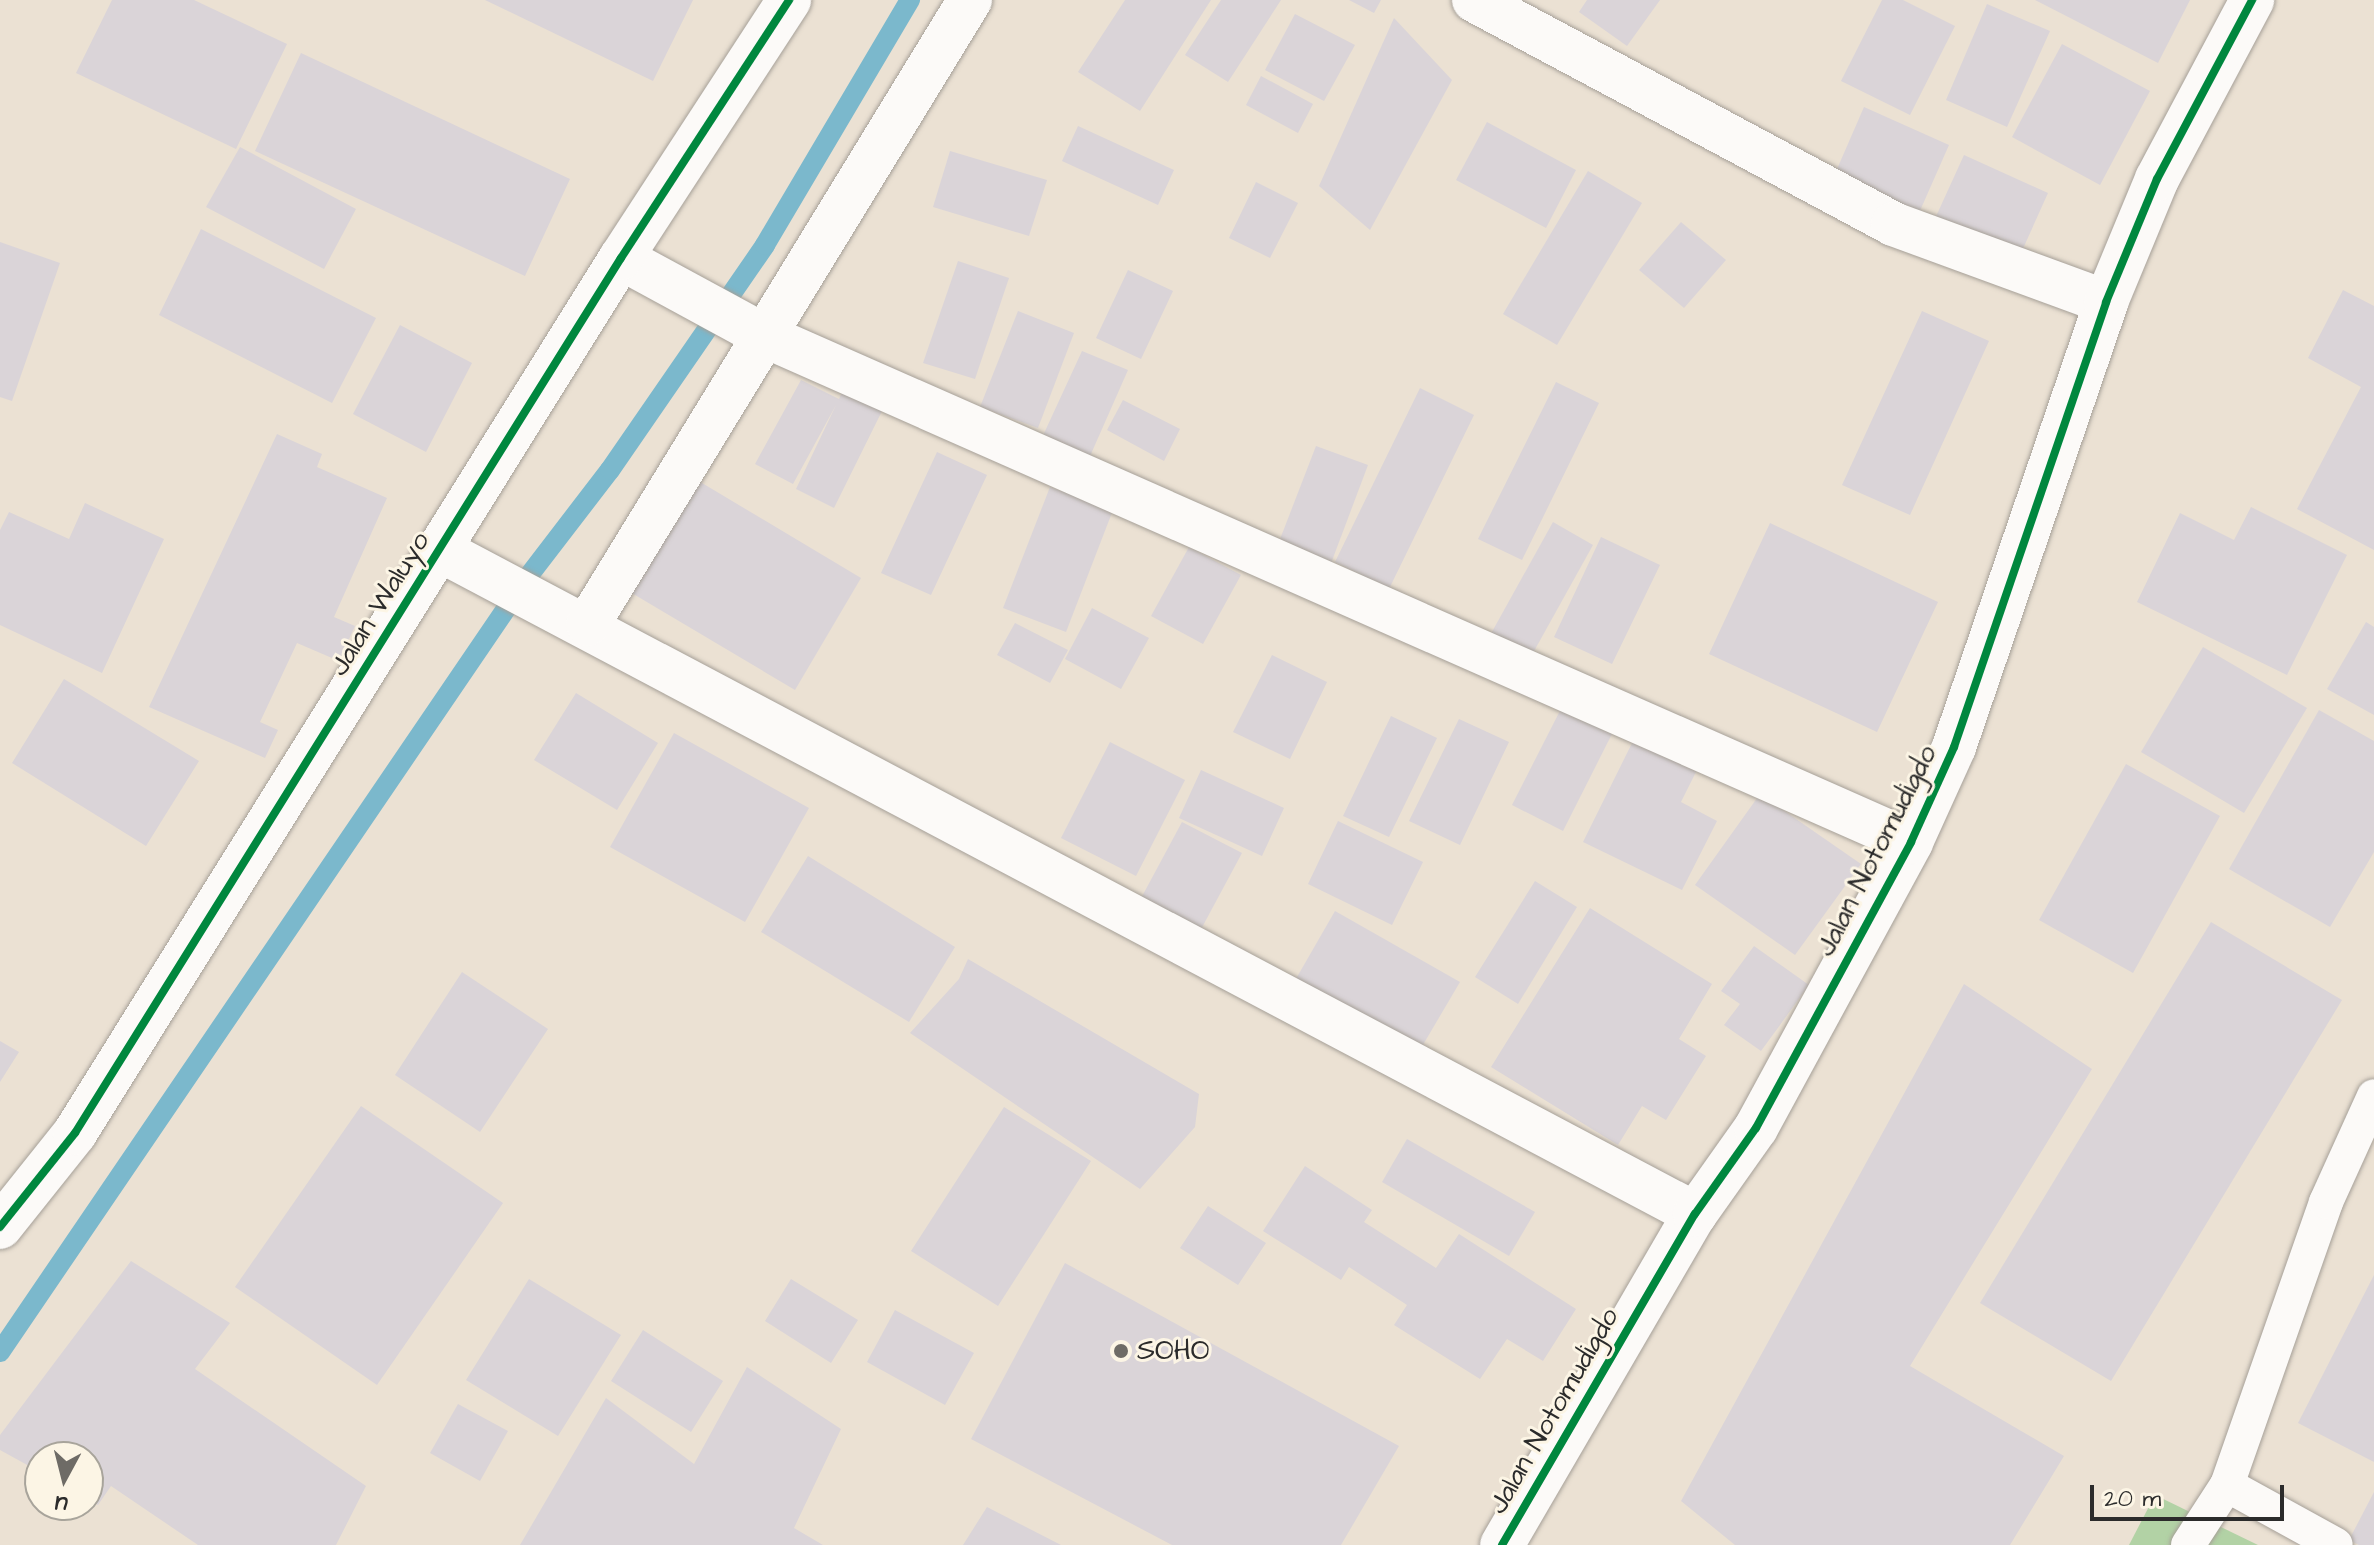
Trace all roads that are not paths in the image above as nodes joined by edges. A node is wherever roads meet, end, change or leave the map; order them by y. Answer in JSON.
{"nodes":[{"id":1,"x":789,"y":0,"type":"edge"},
{"id":2,"x":970,"y":0,"type":"edge"},
{"id":3,"x":1474,"y":0,"type":"edge"},
{"id":4,"x":2252,"y":0,"type":"edge"},
{"id":5,"x":621,"y":258,"type":"junction"},
{"id":6,"x":2106,"y":302,"type":"junction"},
{"id":7,"x":750,"y":326,"type":"junction"},
{"id":8,"x":440,"y":550,"type":"junction"},
{"id":9,"x":576,"y":617,"type":"junction"},
{"id":10,"x":1911,"y":842,"type":"junction"},
{"id":11,"x":2374,"y":1096,"type":"edge"},
{"id":12,"x":1695,"y":1214,"type":"junction"},
{"id":13,"x":0,"y":1227,"type":"edge"},
{"id":14,"x":2227,"y":1485,"type":"junction"},
{"id":15,"x":1502,"y":1545,"type":"edge"},
{"id":16,"x":2188,"y":1545,"type":"edge"},
{"id":17,"x":2336,"y":1545,"type":"edge"}],
"edges":[{"from":1,"to":5,"type":"street","name":"Jalan Waluyo"},
{"from":2,"to":7,"type":"street"},
{"from":3,"to":6,"type":"street"},
{"from":4,"to":6,"type":"street","name":"Jalan Notomudigdo"},
{"from":5,"to":7,"type":"street"},
{"from":5,"to":8,"type":"street","name":"Jalan Waluyo"},
{"from":6,"to":10,"type":"street","name":"Jalan Notomudigdo"},
{"from":7,"to":9,"type":"street"},
{"from":7,"to":10,"type":"street"},
{"from":8,"to":9,"type":"street"},
{"from":8,"to":13,"type":"street","name":"Jalan Waluyo"},
{"from":9,"to":12,"type":"street"},
{"from":10,"to":12,"type":"street","name":"Jalan Notomudigdo"},
{"from":11,"to":14,"type":"lane"},
{"from":12,"to":15,"type":"street","name":"Jalan Notomudigdo"},
{"from":14,"to":16,"type":"lane"},
{"from":14,"to":17,"type":"lane"}]}
